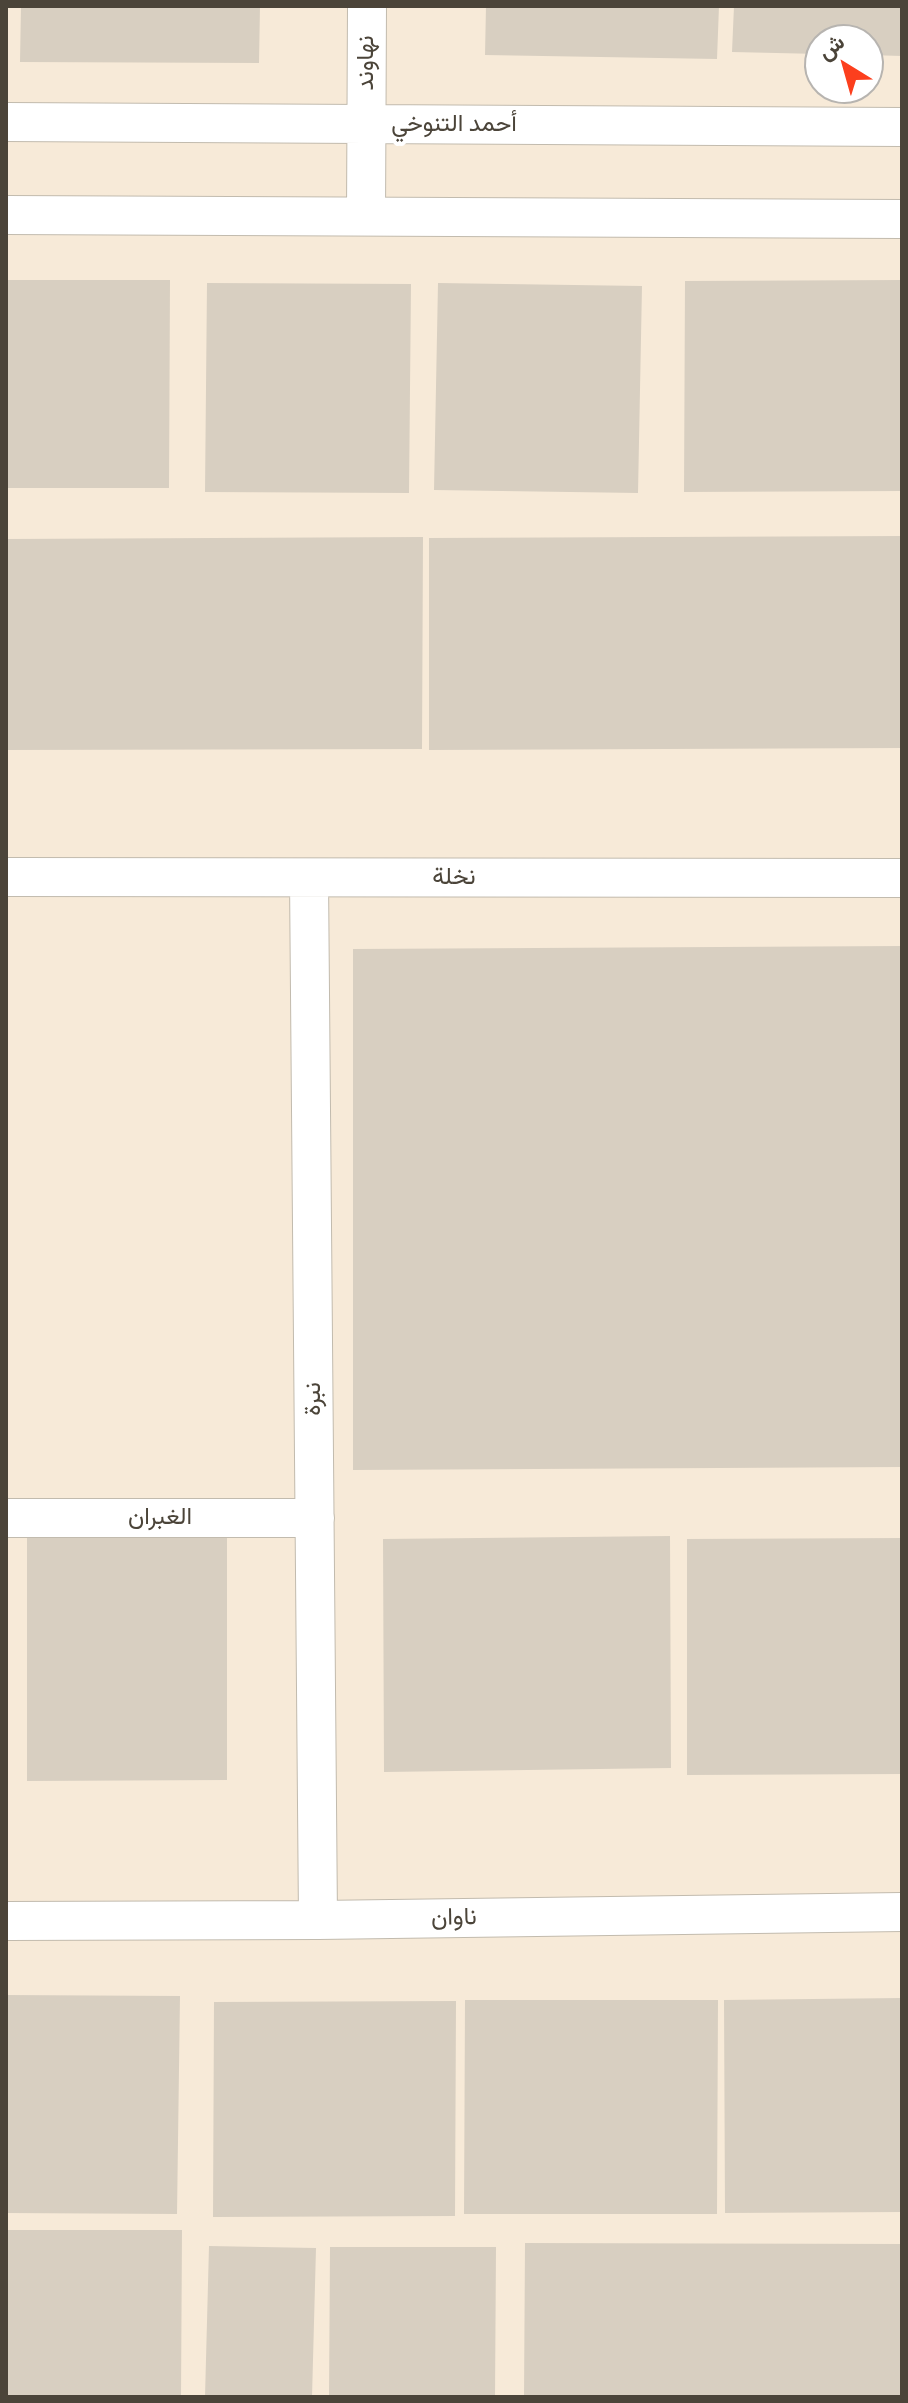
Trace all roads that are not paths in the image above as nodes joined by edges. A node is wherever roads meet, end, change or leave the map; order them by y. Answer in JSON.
{"nodes":[{"id":1,"x":367,"y":6,"type":"edge"},
{"id":2,"x":6,"y":122,"type":"edge"},
{"id":3,"x":367,"y":124,"type":"junction"},
{"id":4,"x":902,"y":127,"type":"edge"},
{"id":5,"x":6,"y":215,"type":"edge"},
{"id":6,"x":366,"y":216,"type":"junction"},
{"id":7,"x":902,"y":219,"type":"edge"},
{"id":8,"x":6,"y":877,"type":"edge"},
{"id":9,"x":309,"y":878,"type":"junction"},
{"id":10,"x":902,"y":878,"type":"edge"},
{"id":11,"x":6,"y":1518,"type":"edge"},
{"id":12,"x":315,"y":1518,"type":"junction"},
{"id":13,"x":902,"y":1912,"type":"edge"},
{"id":14,"x":318,"y":1920,"type":"junction"},
{"id":15,"x":6,"y":1921,"type":"edge"}],
"edges":[{"from":1,"to":3,"type":"street","name":"نهاوند"},
{"from":2,"to":3,"type":"street","name":"أحمد التنوخي"},
{"from":3,"to":4,"type":"street","name":"أحمد التنوخي"},
{"from":3,"to":6,"type":"street","name":"نهاوند"},
{"from":5,"to":6,"type":"street"},
{"from":6,"to":7,"type":"street"},
{"from":8,"to":9,"type":"street","name":"نخلة"},
{"from":9,"to":10,"type":"street","name":"نخلة"},
{"from":9,"to":12,"type":"street","name":"نبرة"},
{"from":11,"to":12,"type":"street","name":"الغبران"},
{"from":12,"to":14,"type":"street","name":"نبرة"},
{"from":13,"to":14,"type":"street","name":"ناوان"},
{"from":14,"to":15,"type":"street","name":"ناوان"}]}
